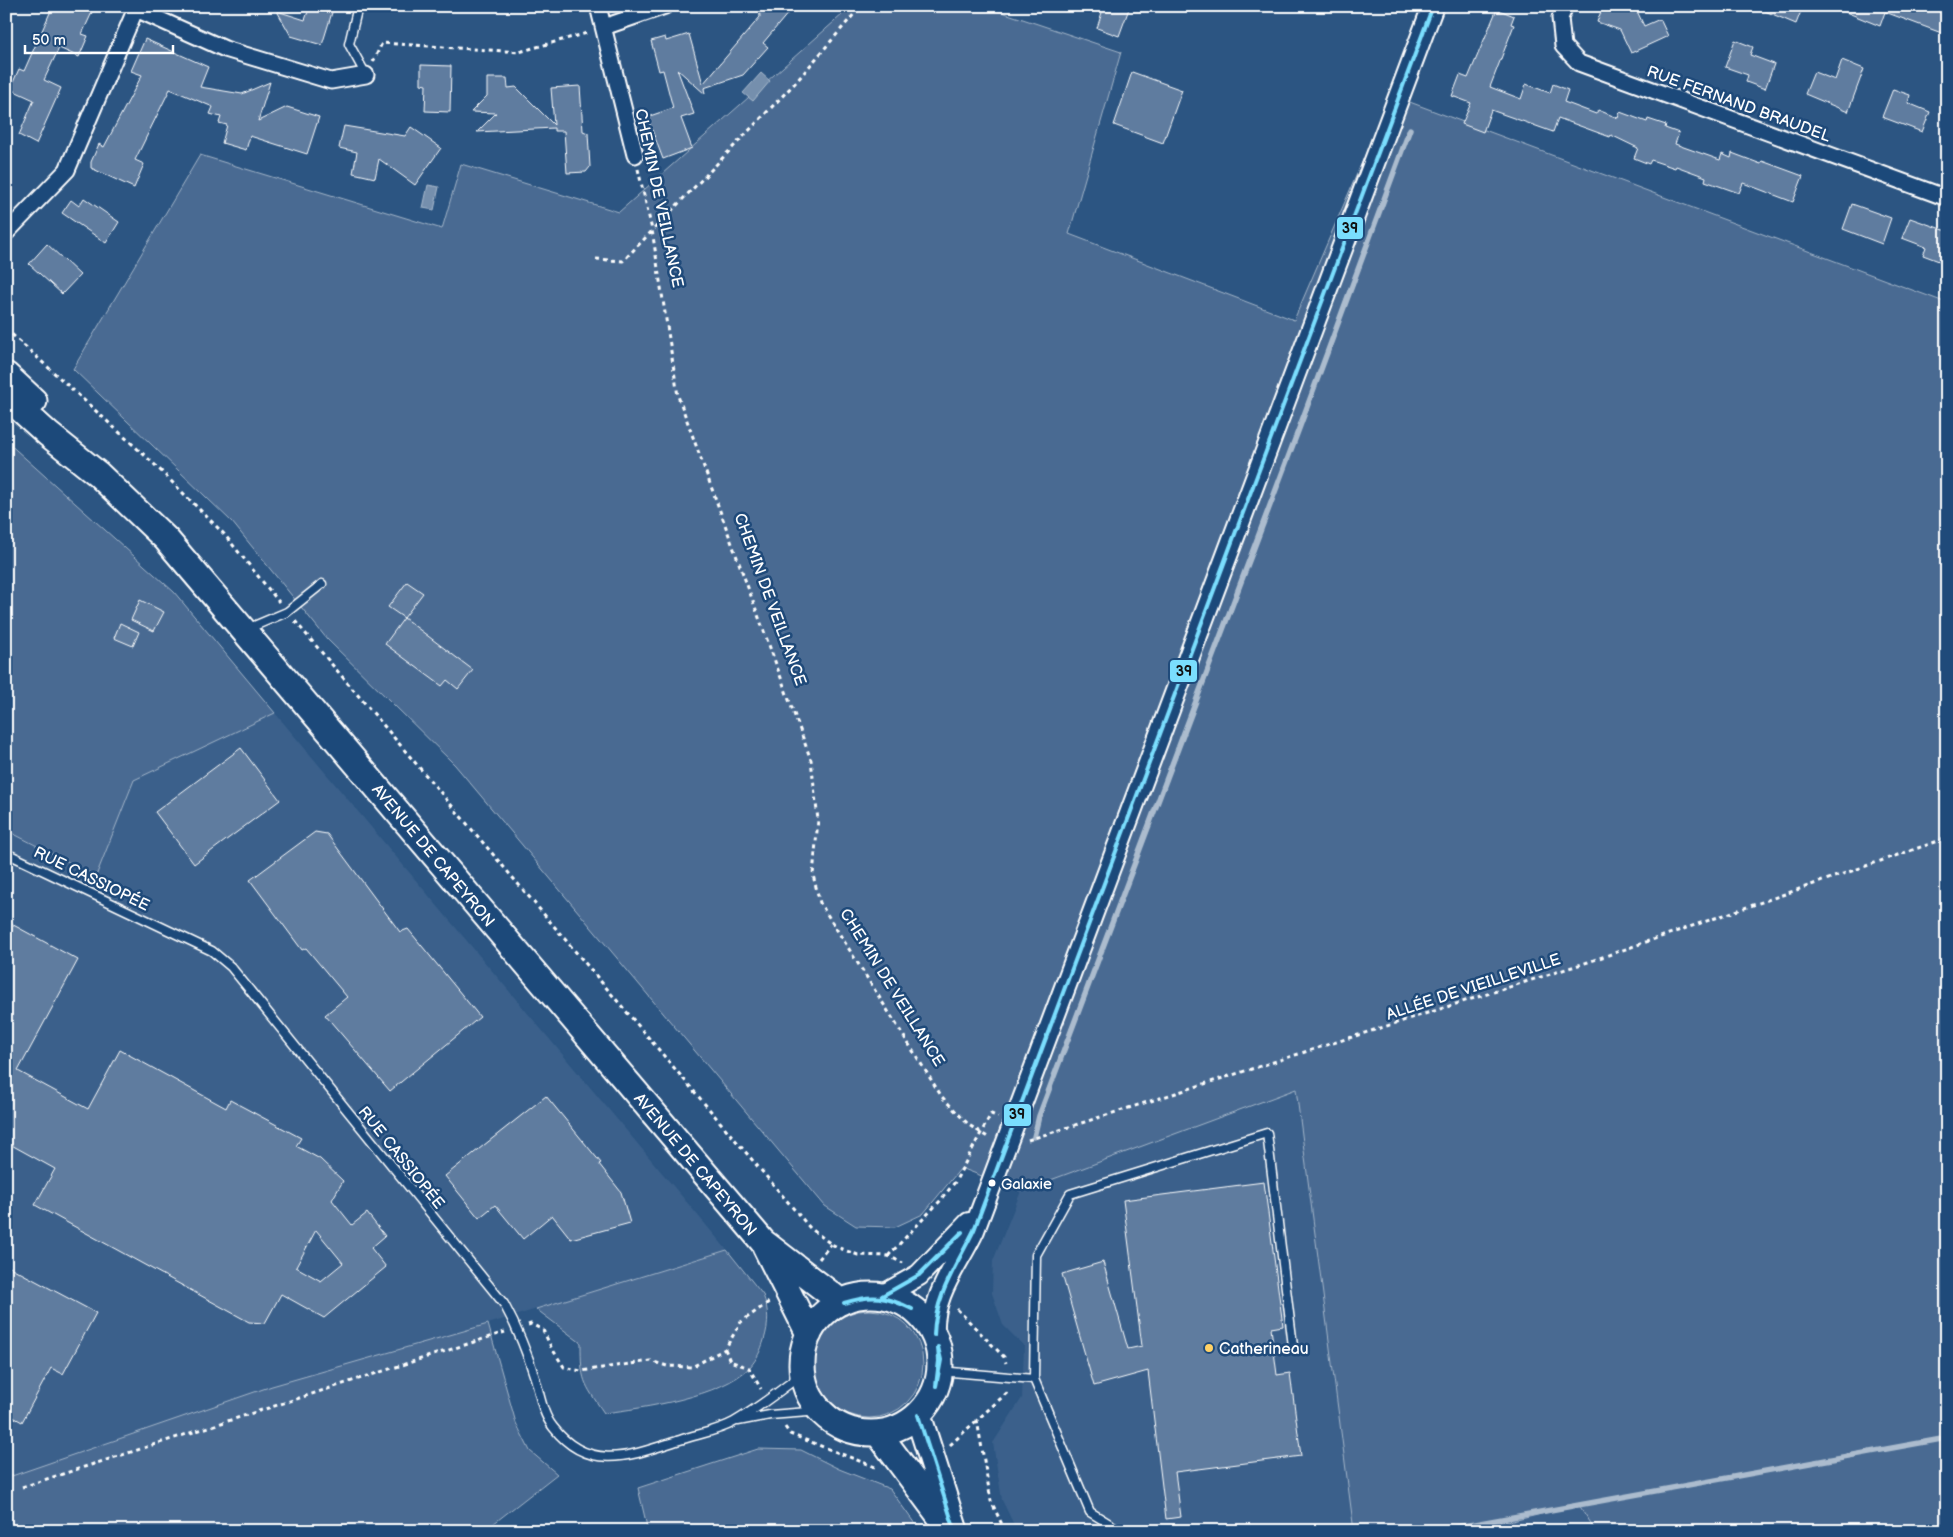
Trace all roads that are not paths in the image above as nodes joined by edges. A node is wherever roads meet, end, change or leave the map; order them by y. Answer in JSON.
{"nodes":[{"id":1,"x":358,"y":6,"type":"edge"},
{"id":2,"x":598,"y":6,"type":"edge"},
{"id":3,"x":665,"y":6,"type":"edge"},
{"id":4,"x":1433,"y":6,"type":"edge"},
{"id":5,"x":1565,"y":6,"type":"edge"},
{"id":6,"x":137,"y":8,"type":"edge"},
{"id":7,"x":604,"y":27,"type":"junction"},
{"id":8,"x":366,"y":75,"type":"joint"},
{"id":9,"x":635,"y":156,"type":"road end"},
{"id":10,"x":1947,"y":198,"type":"edge"},
{"id":11,"x":6,"y":233,"type":"edge"},
{"id":12,"x":6,"y":375,"type":"edge"},
{"id":13,"x":6,"y":396,"type":"edge"},
{"id":14,"x":98,"y":474,"type":"junction"},
{"id":15,"x":322,"y":584,"type":"dead end"},
{"id":16,"x":243,"y":631,"type":"junction"},
{"id":17,"x":6,"y":853,"type":"edge"},
{"id":18,"x":982,"y":1206,"type":"junction"},
{"id":19,"x":763,"y":1242,"type":"junction"},
{"id":20,"x":882,"y":1296,"type":"junction"},
{"id":21,"x":841,"y":1302,"type":"junction"},
{"id":22,"x":808,"y":1334,"type":"junction"},
{"id":23,"x":934,"y":1335,"type":"junction"},
{"id":24,"x":1293,"y":1346,"type":"dead end"},
{"id":25,"x":940,"y":1371,"type":"junction"},
{"id":26,"x":802,"y":1374,"type":"junction"},
{"id":27,"x":1034,"y":1379,"type":"junction"},
{"id":28,"x":821,"y":1411,"type":"junction"},
{"id":29,"x":918,"y":1415,"type":"junction"},
{"id":30,"x":733,"y":1422,"type":"junction"},
{"id":31,"x":878,"y":1433,"type":"junction"},
{"id":32,"x":950,"y":1531,"type":"edge"},
{"id":33,"x":955,"y":1531,"type":"edge"},
{"id":34,"x":1121,"y":1531,"type":"edge"}],
"edges":[{"from":1,"to":8,"type":"lane"},
{"from":2,"to":7,"type":"street","name":"CHEMIN DE VEILLANCE"},
{"from":3,"to":7,"type":"street"},
{"from":4,"to":18,"type":"street"},
{"from":5,"to":10,"type":"street","name":"RUE FERNAND BRAUDEL"},
{"from":6,"to":8,"type":"street"},
{"from":6,"to":11,"type":"street"},
{"from":7,"to":9,"type":"street","name":"CHEMIN DE VEILLANCE"},
{"from":12,"to":14,"type":"main road","name":"AVENUE DE CAPEYRON"},
{"from":13,"to":14,"type":"main road","name":"AVENUE DE CAPEYRON"},
{"from":14,"to":16,"type":"main road","name":"AVENUE DE CAPEYRON"},
{"from":15,"to":16,"type":"lane"},
{"from":16,"to":19,"type":"main road","name":"AVENUE DE CAPEYRON"},
{"from":17,"to":30,"type":"lane","name":"RUE CASSIOPÉE"},
{"from":18,"to":20,"type":"street"},
{"from":18,"to":23,"type":"street"},
{"from":19,"to":21,"type":"main road","name":"AVENUE DE CAPEYRON"},
{"from":19,"to":22,"type":"main road","name":"AVENUE DE CAPEYRON"},
{"from":20,"to":21,"type":"main road"},
{"from":20,"to":23,"type":"main road"},
{"from":21,"to":22,"type":"main road"},
{"from":22,"to":26,"type":"main road"},
{"from":23,"to":25,"type":"main road"},
{"from":24,"to":27,"type":"lane"},
{"from":25,"to":27,"type":"lane"},
{"from":25,"to":29,"type":"main road"},
{"from":26,"to":28,"type":"main road"},
{"from":26,"to":30,"type":"lane"},
{"from":27,"to":34,"type":"lane"},
{"from":28,"to":30,"type":"lane"},
{"from":28,"to":31,"type":"main road"},
{"from":29,"to":31,"type":"main road"},
{"from":29,"to":33,"type":"main road"},
{"from":31,"to":32,"type":"main road"}]}
